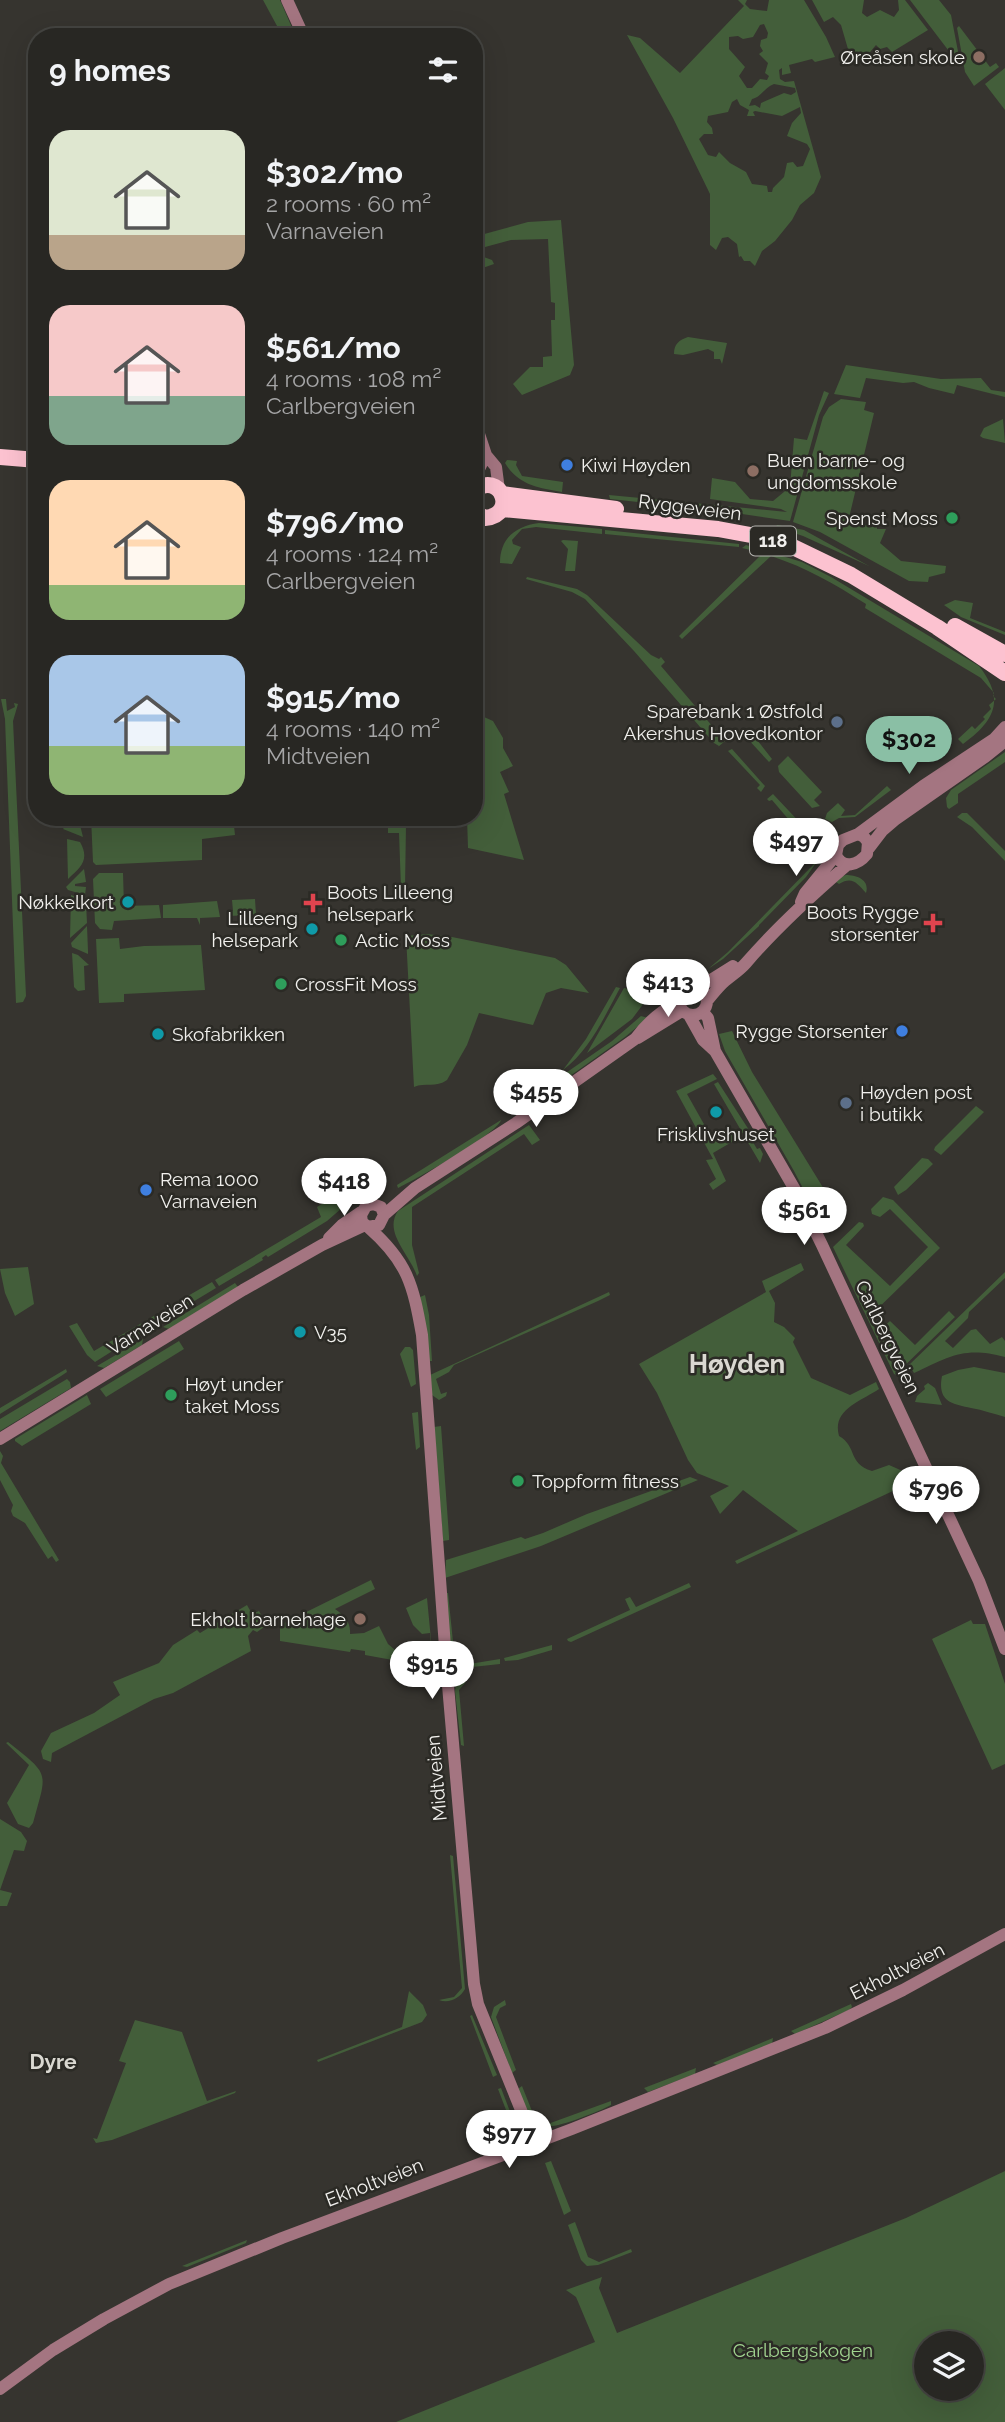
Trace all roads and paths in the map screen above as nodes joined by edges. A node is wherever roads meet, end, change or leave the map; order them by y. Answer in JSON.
{"nodes":[{"id":1,"x":287,"y":0,"type":"edge"},
{"id":2,"x":300,"y":28,"type":"edge"},
{"id":3,"x":483,"y":446,"type":"edge"},
{"id":4,"x":486,"y":455,"type":"junction"},
{"id":5,"x":0,"y":457,"type":"edge"},
{"id":6,"x":28,"y":459,"type":"edge"},
{"id":7,"x":483,"y":461,"type":"edge"},
{"id":8,"x":483,"y":487,"type":"edge"},
{"id":9,"x":501,"y":498,"type":"junction"},
{"id":10,"x":483,"y":517,"type":"edge"},
{"id":11,"x":1005,"y":654,"type":"edge"},
{"id":12,"x":1005,"y":673,"type":"edge"},
{"id":13,"x":1005,"y":727,"type":"edge"},
{"id":14,"x":1005,"y":741,"type":"edge"},
{"id":15,"x":858,"y":834,"type":"junction"},
{"id":16,"x":869,"y":848,"type":"junction"},
{"id":17,"x":836,"y":855,"type":"junction"},
{"id":18,"x":848,"y":865,"type":"junction"},
{"id":19,"x":800,"y":905,"type":"junction"},
{"id":20,"x":755,"y":951,"type":"junction"},
{"id":21,"x":698,"y":988,"type":"junction"},
{"id":22,"x":705,"y":1006,"type":"junction"},
{"id":23,"x":683,"y":1009,"type":"junction"},
{"id":24,"x":715,"y":1051,"type":"junction"},
{"id":25,"x":415,"y":1188,"type":"junction"},
{"id":26,"x":373,"y":1204,"type":"junction"},
{"id":27,"x":384,"y":1217,"type":"junction"},
{"id":28,"x":365,"y":1221,"type":"junction"},
{"id":29,"x":385,"y":1241,"type":"junction"},
{"id":30,"x":0,"y":1439,"type":"edge"},
{"id":31,"x":1005,"y":1650,"type":"edge"},
{"id":32,"x":1005,"y":1934,"type":"edge"},
{"id":33,"x":534,"y":2142,"type":"junction"},
{"id":34,"x":0,"y":2389,"type":"edge"}],
"edges":[{"from":1,"to":2,"type":"street"},
{"from":3,"to":4,"type":"street"},
{"from":4,"to":7,"type":"street"},
{"from":4,"to":9,"type":"street"},
{"from":5,"to":6,"type":"main road"},
{"from":8,"to":9,"type":"main road","number":"118"},
{"from":9,"to":10,"type":"main road","number":"118"},
{"from":9,"to":11,"type":"main road","name":"Ryggeveien","number":"118"},
{"from":9,"to":12,"type":"main road","name":"Ryggeveien","number":"118"},
{"from":13,"to":15,"type":"street"},
{"from":14,"to":16,"type":"street"},
{"from":15,"to":16,"type":"street"},
{"from":15,"to":17,"type":"street"},
{"from":16,"to":18,"type":"street"},
{"from":17,"to":18,"type":"street"},
{"from":17,"to":19,"type":"street"},
{"from":18,"to":19,"type":"street"},
{"from":19,"to":20,"type":"street"},
{"from":20,"to":21,"type":"street"},
{"from":20,"to":22,"type":"street"},
{"from":21,"to":22,"type":"street"},
{"from":21,"to":23,"type":"street"},
{"from":22,"to":23,"type":"street"},
{"from":22,"to":24,"type":"street","name":"Carlbergveien"},
{"from":23,"to":24,"type":"street","name":"Carlbergveien"},
{"from":23,"to":25,"type":"street"},
{"from":24,"to":31,"type":"street","name":"Carlbergveien"},
{"from":25,"to":26,"type":"street"},
{"from":25,"to":27,"type":"street"},
{"from":26,"to":27,"type":"street"},
{"from":26,"to":28,"type":"street"},
{"from":27,"to":28,"type":"street"},
{"from":27,"to":29,"type":"street","name":"Midtveien"},
{"from":28,"to":29,"type":"street","name":"Midtveien"},
{"from":28,"to":30,"type":"street","name":"Varnaveien"},
{"from":29,"to":33,"type":"street","name":"Midtveien"},
{"from":32,"to":33,"type":"street","name":"Ekholtveien"},
{"from":33,"to":34,"type":"street","name":"Ekholtveien"}]}
